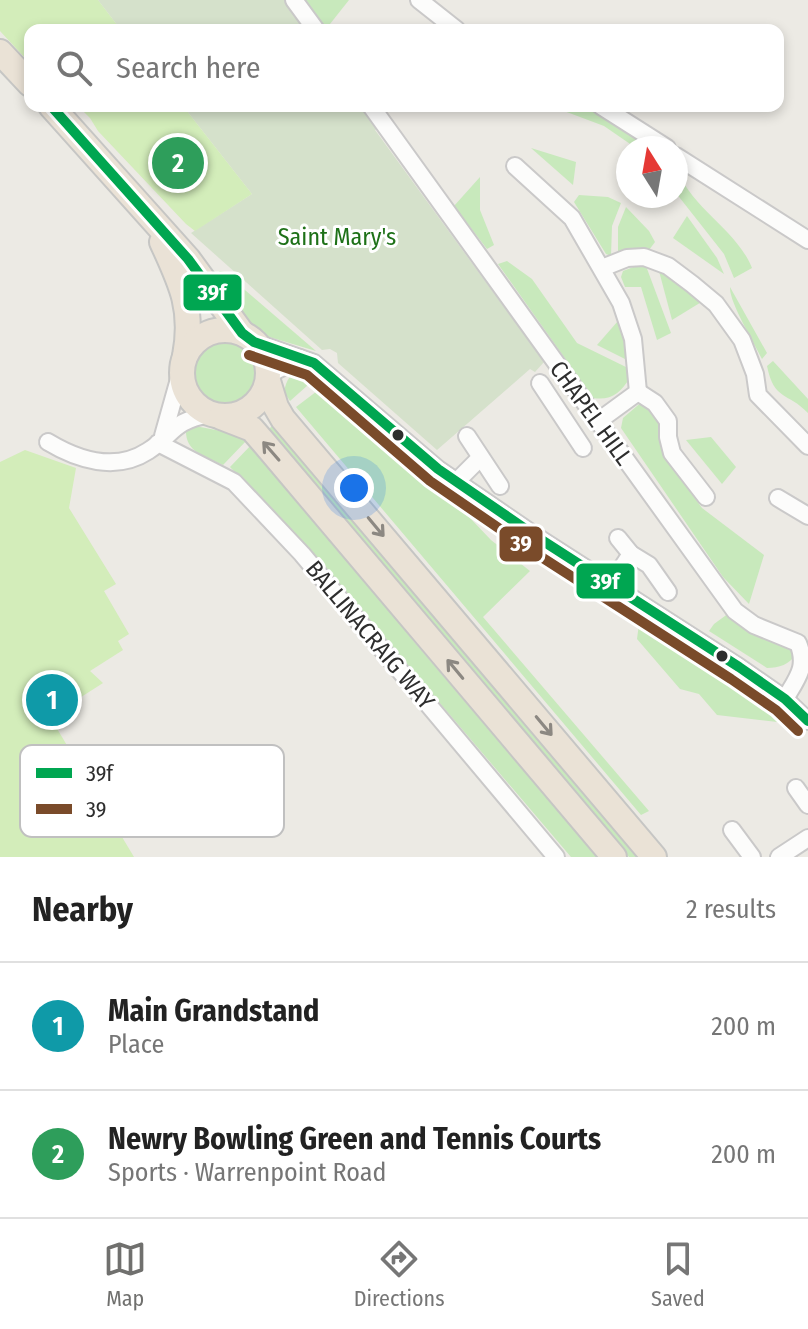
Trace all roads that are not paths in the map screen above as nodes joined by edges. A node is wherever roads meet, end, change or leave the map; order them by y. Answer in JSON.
{"nodes":[{"id":1,"x":294,"y":0,"type":"edge"},
{"id":2,"x":419,"y":0,"type":"edge"},
{"id":3,"x":312,"y":24,"type":"edge"},
{"id":4,"x":449,"y":24,"type":"edge"},
{"id":5,"x":0,"y":52,"type":"edge"},
{"id":6,"x":24,"y":78,"type":"edge"},
{"id":7,"x":56,"y":112,"type":"edge"},
{"id":8,"x":375,"y":112,"type":"edge"},
{"id":9,"x":610,"y":112,"type":"edge"},
{"id":10,"x":648,"y":136,"type":"edge"},
{"id":11,"x":688,"y":164,"type":"edge"},
{"id":12,"x":515,"y":166,"type":"dead end"},
{"id":13,"x":153,"y":222,"type":"junction"},
{"id":14,"x":808,"y":240,"type":"edge"},
{"id":15,"x":602,"y":268,"type":"junction"},
{"id":16,"x":248,"y":337,"type":"junction"},
{"id":17,"x":300,"y":358,"type":"junction"},
{"id":18,"x":182,"y":366,"type":"junction"},
{"id":19,"x":268,"y":378,"type":"junction"},
{"id":20,"x":540,"y":383,"type":"dead end"},
{"id":21,"x":638,"y":392,"type":"junction"},
{"id":22,"x":582,"y":402,"type":"junction"},
{"id":23,"x":561,"y":414,"type":"junction"},
{"id":24,"x":215,"y":416,"type":"junction"},
{"id":25,"x":597,"y":422,"type":"junction"},
{"id":26,"x":467,"y":436,"type":"dead end"},
{"id":27,"x":160,"y":440,"type":"junction"},
{"id":28,"x":48,"y":442,"type":"dead end"},
{"id":29,"x":808,"y":446,"type":"edge"},
{"id":30,"x":583,"y":448,"type":"dead end"},
{"id":31,"x":480,"y":458,"type":"junction"},
{"id":32,"x":456,"y":482,"type":"junction"},
{"id":33,"x":500,"y":486,"type":"dead end"},
{"id":34,"x":706,"y":497,"type":"dead end"},
{"id":35,"x":778,"y":498,"type":"dead end"},
{"id":36,"x":808,"y":516,"type":"edge"},
{"id":37,"x":618,"y":538,"type":"dead end"},
{"id":38,"x":631,"y":554,"type":"junction"},
{"id":39,"x":611,"y":584,"type":"junction"},
{"id":40,"x":668,"y":592,"type":"dead end"},
{"id":41,"x":806,"y":656,"type":"edge"},
{"id":42,"x":785,"y":699,"type":"junction"},
{"id":43,"x":808,"y":721,"type":"edge"},
{"id":44,"x":796,"y":788,"type":"dead end"},
{"id":45,"x":808,"y":805,"type":"edge"},
{"id":46,"x":732,"y":830,"type":"dead end"},
{"id":47,"x":808,"y":838,"type":"edge"},
{"id":48,"x":556,"y":857,"type":"edge"},
{"id":49,"x":614,"y":857,"type":"edge"},
{"id":50,"x":654,"y":857,"type":"edge"},
{"id":51,"x":752,"y":857,"type":"edge"},
{"id":52,"x":779,"y":857,"type":"edge"}],
"edges":[{"from":1,"to":3,"type":"street"},
{"from":2,"to":4,"type":"street"},
{"from":5,"to":6,"type":"highway"},
{"from":7,"to":13,"type":"highway"},
{"from":8,"to":22,"type":"street","name":"CHAPEL HILL"},
{"from":9,"to":10,"type":"street"},
{"from":11,"to":14,"type":"street"},
{"from":12,"to":15,"type":"street"},
{"from":13,"to":16,"type":"highway"},
{"from":13,"to":18,"type":"highway"},
{"from":15,"to":21,"type":"street"},
{"from":15,"to":29,"type":"street"},
{"from":16,"to":17,"type":"street"},
{"from":16,"to":18,"type":"highway"},
{"from":16,"to":19,"type":"highway"},
{"from":17,"to":19,"type":"street"},
{"from":17,"to":32,"type":"street"},
{"from":18,"to":24,"type":"highway"},
{"from":18,"to":27,"type":"street"},
{"from":19,"to":24,"type":"highway"},
{"from":19,"to":50,"type":"highway","one_way":true},
{"from":20,"to":23,"type":"street","name":"CHAPEL HILL"},
{"from":21,"to":25,"type":"street"},
{"from":21,"to":34,"type":"street"},
{"from":22,"to":23,"type":"street"},
{"from":22,"to":25,"type":"street","name":"CHAPEL HILL"},
{"from":23,"to":30,"type":"street","name":"CHAPEL HILL"},
{"from":24,"to":27,"type":"street"},
{"from":49,"to":24,"type":"highway","one_way":true},
{"from":25,"to":41,"type":"street","name":"CHAPEL HILL"},
{"from":26,"to":31,"type":"street"},
{"from":27,"to":28,"type":"street"},
{"from":27,"to":48,"type":"street","name":"BALLINACRAIG WAY"},
{"from":31,"to":32,"type":"street"},
{"from":31,"to":33,"type":"street"},
{"from":32,"to":39,"type":"street"},
{"from":35,"to":36,"type":"street"},
{"from":37,"to":38,"type":"street"},
{"from":38,"to":39,"type":"street"},
{"from":38,"to":40,"type":"street"},
{"from":39,"to":42,"type":"street"},
{"from":41,"to":42,"type":"street","name":"CHAPEL HILL"},
{"from":42,"to":43,"type":"street"},
{"from":44,"to":45,"type":"street"},
{"from":46,"to":51,"type":"street"},
{"from":47,"to":52,"type":"street"}]}
